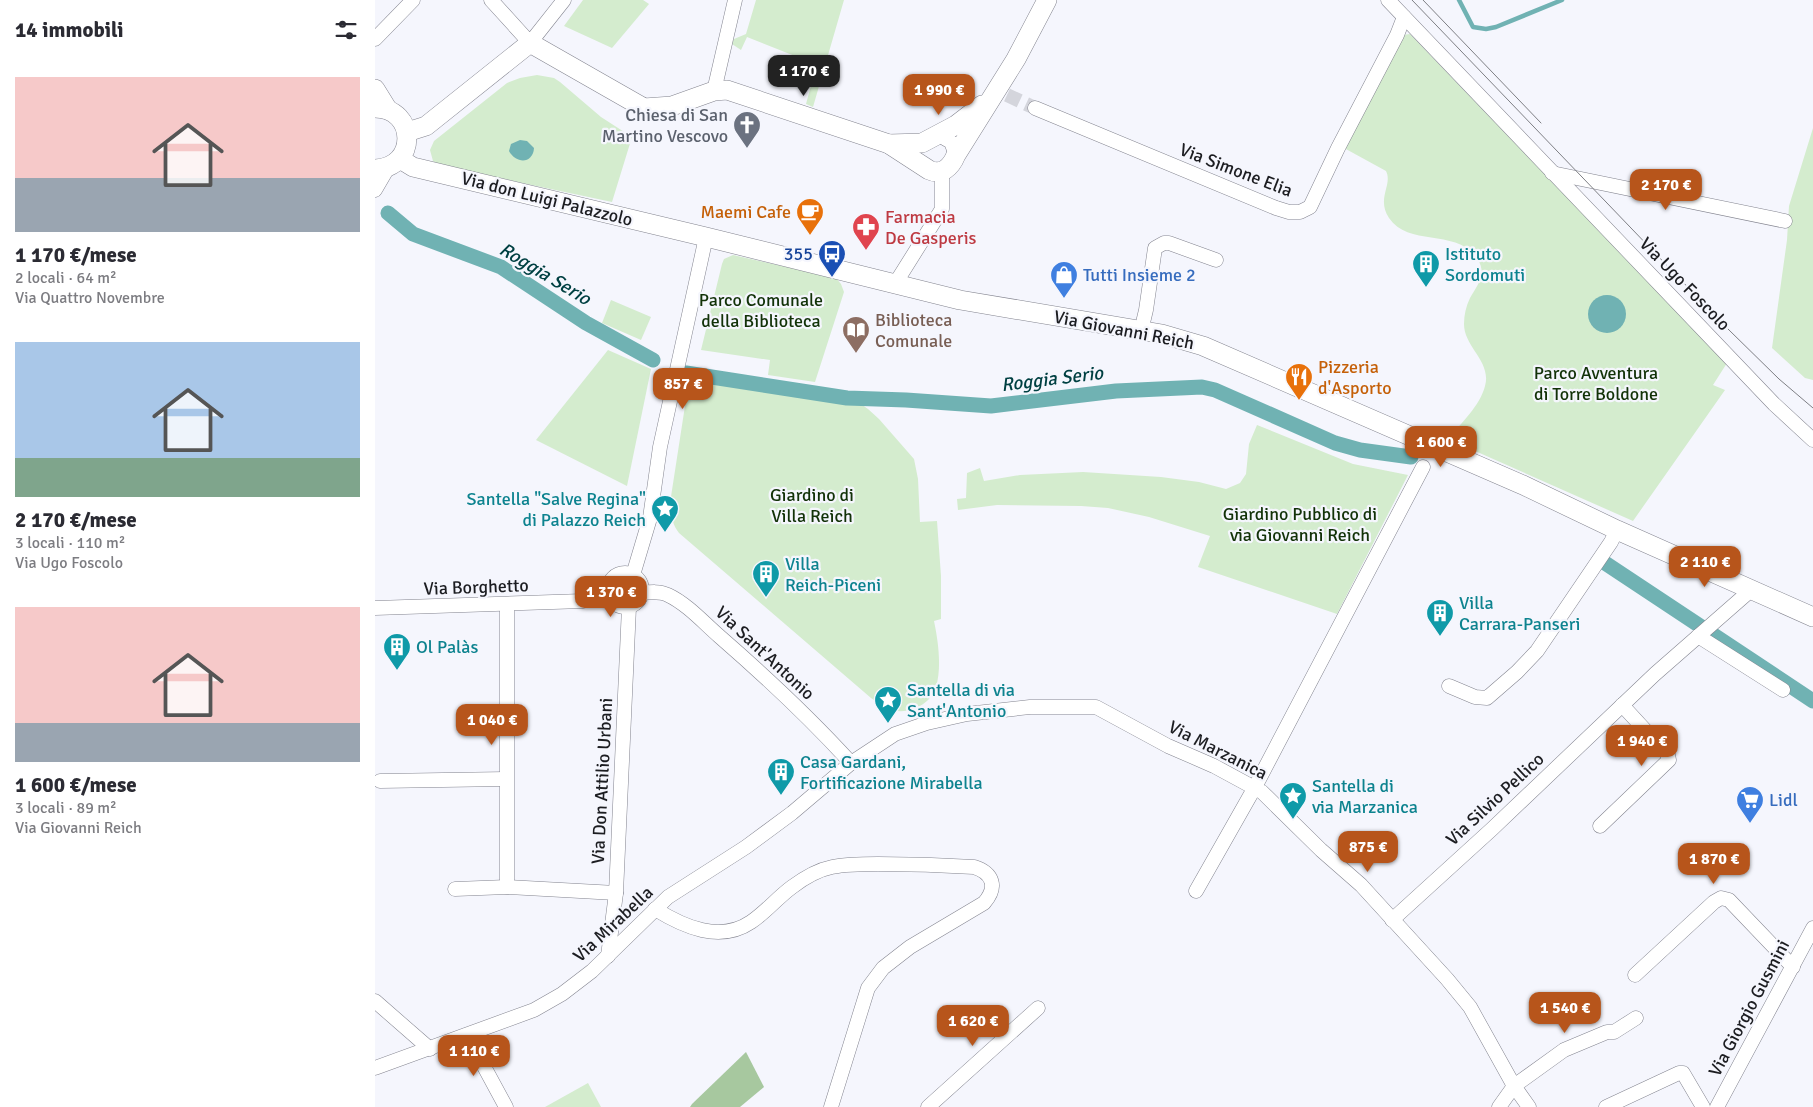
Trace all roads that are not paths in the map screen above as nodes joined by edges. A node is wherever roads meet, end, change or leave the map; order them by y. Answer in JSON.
{"nodes":[{"id":1,"x":413,"y":0,"type":"edge"},
{"id":2,"x":491,"y":0,"type":"edge"},
{"id":3,"x":564,"y":0,"type":"edge"},
{"id":4,"x":735,"y":0,"type":"edge"},
{"id":5,"x":1047,"y":0,"type":"edge"},
{"id":6,"x":1388,"y":0,"type":"edge"},
{"id":7,"x":1404,"y":17,"type":"junction"},
{"id":8,"x":375,"y":39,"type":"edge"},
{"id":9,"x":530,"y":44,"type":"junction"},
{"id":10,"x":375,"y":89,"type":"edge"},
{"id":11,"x":714,"y":91,"type":"junction"},
{"id":12,"x":999,"y":94,"type":"junction"},
{"id":13,"x":1035,"y":108,"type":"tunnel mouth"},
{"id":14,"x":382,"y":109,"type":"edge"},
{"id":15,"x":407,"y":132,"type":"junction"},
{"id":16,"x":931,"y":139,"type":"junction"},
{"id":17,"x":889,"y":144,"type":"junction"},
{"id":18,"x":956,"y":155,"type":"junction"},
{"id":19,"x":921,"y":163,"type":"junction"},
{"id":20,"x":388,"y":164,"type":"edge"},
{"id":21,"x":942,"y":172,"type":"junction"},
{"id":22,"x":1553,"y":173,"type":"junction"},
{"id":23,"x":375,"y":190,"type":"edge"},
{"id":24,"x":1785,"y":221,"type":"dead end"},
{"id":25,"x":701,"y":236,"type":"junction"},
{"id":26,"x":1216,"y":260,"type":"dead end"},
{"id":27,"x":895,"y":284,"type":"junction"},
{"id":28,"x":1141,"y":331,"type":"junction"},
{"id":29,"x":1813,"y":440,"type":"edge"},
{"id":30,"x":1423,"y":467,"type":"dead end"},
{"id":31,"x":1614,"y":529,"type":"junction"},
{"id":32,"x":633,"y":575,"type":"junction"},
{"id":33,"x":1751,"y":590,"type":"junction"},
{"id":34,"x":642,"y":593,"type":"junction"},
{"id":35,"x":609,"y":596,"type":"junction"},
{"id":36,"x":507,"y":604,"type":"junction"},
{"id":37,"x":629,"y":607,"type":"junction"},
{"id":38,"x":375,"y":608,"type":"edge"},
{"id":39,"x":1813,"y":617,"type":"edge"},
{"id":40,"x":1698,"y":636,"type":"junction"},
{"id":41,"x":1449,"y":686,"type":"dead end"},
{"id":42,"x":1783,"y":690,"type":"dead end"},
{"id":43,"x":1622,"y":705,"type":"junction"},
{"id":44,"x":851,"y":763,"type":"junction"},
{"id":45,"x":506,"y":779,"type":"junction"},
{"id":46,"x":380,"y":780,"type":"dead end"},
{"id":47,"x":1255,"y":787,"type":"junction"},
{"id":48,"x":1600,"y":826,"type":"dead end"},
{"id":49,"x":507,"y":886,"type":"junction"},
{"id":50,"x":455,"y":889,"type":"dead end"},
{"id":51,"x":1196,"y":891,"type":"dead end"},
{"id":52,"x":616,"y":893,"type":"junction"},
{"id":53,"x":655,"y":909,"type":"junction"},
{"id":54,"x":1392,"y":920,"type":"junction"},
{"id":55,"x":1813,"y":928,"type":"edge"},
{"id":56,"x":608,"y":956,"type":"junction"},
{"id":57,"x":1793,"y":967,"type":"junction"},
{"id":58,"x":1635,"y":975,"type":"dead end"},
{"id":59,"x":375,"y":1001,"type":"edge"},
{"id":60,"x":1037,"y":1008,"type":"dead end"},
{"id":61,"x":1636,"y":1018,"type":"dead end"},
{"id":62,"x":467,"y":1035,"type":"junction"},
{"id":63,"x":430,"y":1049,"type":"junction"},
{"id":64,"x":375,"y":1068,"type":"edge"},
{"id":65,"x":1514,"y":1086,"type":"junction"},
{"id":66,"x":506,"y":1107,"type":"edge"},
{"id":67,"x":831,"y":1107,"type":"edge"},
{"id":68,"x":928,"y":1107,"type":"edge"},
{"id":69,"x":1499,"y":1107,"type":"edge"},
{"id":70,"x":1529,"y":1107,"type":"edge"},
{"id":71,"x":1607,"y":1107,"type":"edge"},
{"id":72,"x":1703,"y":1107,"type":"edge"},
{"id":73,"x":1717,"y":1107,"type":"edge"}],
"edges":[{"from":1,"to":8,"type":"street"},
{"from":2,"to":9,"type":"street"},
{"from":3,"to":9,"type":"street"},
{"from":4,"to":11,"type":"street"},
{"from":5,"to":12,"type":"street"},
{"from":6,"to":7,"type":"street","name":"Via Ugo Foscolo"},
{"from":7,"to":13,"type":"street","name":"Via Simone Elia"},
{"from":7,"to":22,"type":"street","name":"Via Ugo Foscolo"},
{"from":9,"to":11,"type":"street"},
{"from":9,"to":15,"type":"street"},
{"from":10,"to":14,"type":"street"},
{"from":11,"to":17,"type":"street"},
{"from":12,"to":16,"type":"street"},
{"from":12,"to":18,"type":"street"},
{"from":14,"to":15,"type":"street"},
{"from":15,"to":20,"type":"street"},
{"from":16,"to":17,"type":"street"},
{"from":16,"to":18,"type":"street"},
{"from":16,"to":19,"type":"street"},
{"from":17,"to":19,"type":"street"},
{"from":18,"to":21,"type":"street"},
{"from":19,"to":21,"type":"street"},
{"from":20,"to":23,"type":"street"},
{"from":20,"to":25,"type":"street","name":"Via don Luigi Palazzolo"},
{"from":21,"to":27,"type":"street"},
{"from":22,"to":24,"type":"street"},
{"from":22,"to":29,"type":"street","name":"Via Ugo Foscolo"},
{"from":25,"to":27,"type":"street","name":"Via Giovanni Reich"},
{"from":25,"to":32,"type":"street"},
{"from":26,"to":28,"type":"street"},
{"from":27,"to":28,"type":"street","name":"Via Giovanni Reich"},
{"from":28,"to":31,"type":"street","name":"Via Giovanni Reich"},
{"from":30,"to":47,"type":"street"},
{"from":31,"to":33,"type":"street","name":"Via Giovanni Reich"},
{"from":31,"to":41,"type":"street"},
{"from":32,"to":34,"type":"street"},
{"from":32,"to":35,"type":"street"},
{"from":33,"to":39,"type":"street","name":"Via Giovanni Reich"},
{"from":33,"to":40,"type":"street","name":"Via Silvio Pellico"},
{"from":34,"to":37,"type":"street"},
{"from":34,"to":44,"type":"street","name":"Via Sant'Antonio"},
{"from":35,"to":36,"type":"street","name":"Via Borghetto"},
{"from":35,"to":37,"type":"street"},
{"from":36,"to":38,"type":"street","name":"Via Borghetto"},
{"from":36,"to":45,"type":"street"},
{"from":37,"to":52,"type":"street","name":"Via Don Attilio Urbani"},
{"from":40,"to":42,"type":"street"},
{"from":40,"to":43,"type":"street","name":"Via Silvio Pellico"},
{"from":43,"to":48,"type":"street"},
{"from":43,"to":54,"type":"street","name":"Via Silvio Pellico"},
{"from":44,"to":47,"type":"street","name":"Via Marzanica"},
{"from":44,"to":53,"type":"street","name":"Via Mirabella"},
{"from":45,"to":46,"type":"street"},
{"from":45,"to":49,"type":"street"},
{"from":47,"to":51,"type":"street"},
{"from":47,"to":54,"type":"street","name":"Via Marzanica"},
{"from":49,"to":50,"type":"street"},
{"from":49,"to":52,"type":"street"},
{"from":52,"to":56,"type":"street","name":"Via Don Attilio Urbani"},
{"from":53,"to":56,"type":"street","name":"Via Mirabella"},
{"from":53,"to":67,"type":"street"},
{"from":54,"to":65,"type":"street","name":"Via Marzanica"},
{"from":55,"to":57,"type":"street","name":"Via Giorgio Gusmini"},
{"from":56,"to":62,"type":"street","name":"Via Mirabella"},
{"from":57,"to":58,"type":"street"},
{"from":57,"to":73,"type":"street","name":"Via Giorgio Gusmini"},
{"from":59,"to":63,"type":"street"},
{"from":60,"to":68,"type":"street"},
{"from":61,"to":65,"type":"street"},
{"from":62,"to":63,"type":"street","name":"Via Mirabella"},
{"from":62,"to":66,"type":"street"},
{"from":63,"to":64,"type":"street","name":"Via Mirabella"},
{"from":65,"to":69,"type":"street"},
{"from":65,"to":70,"type":"street","name":"Via Marzanica"},
{"from":71,"to":72,"type":"street"}]}
